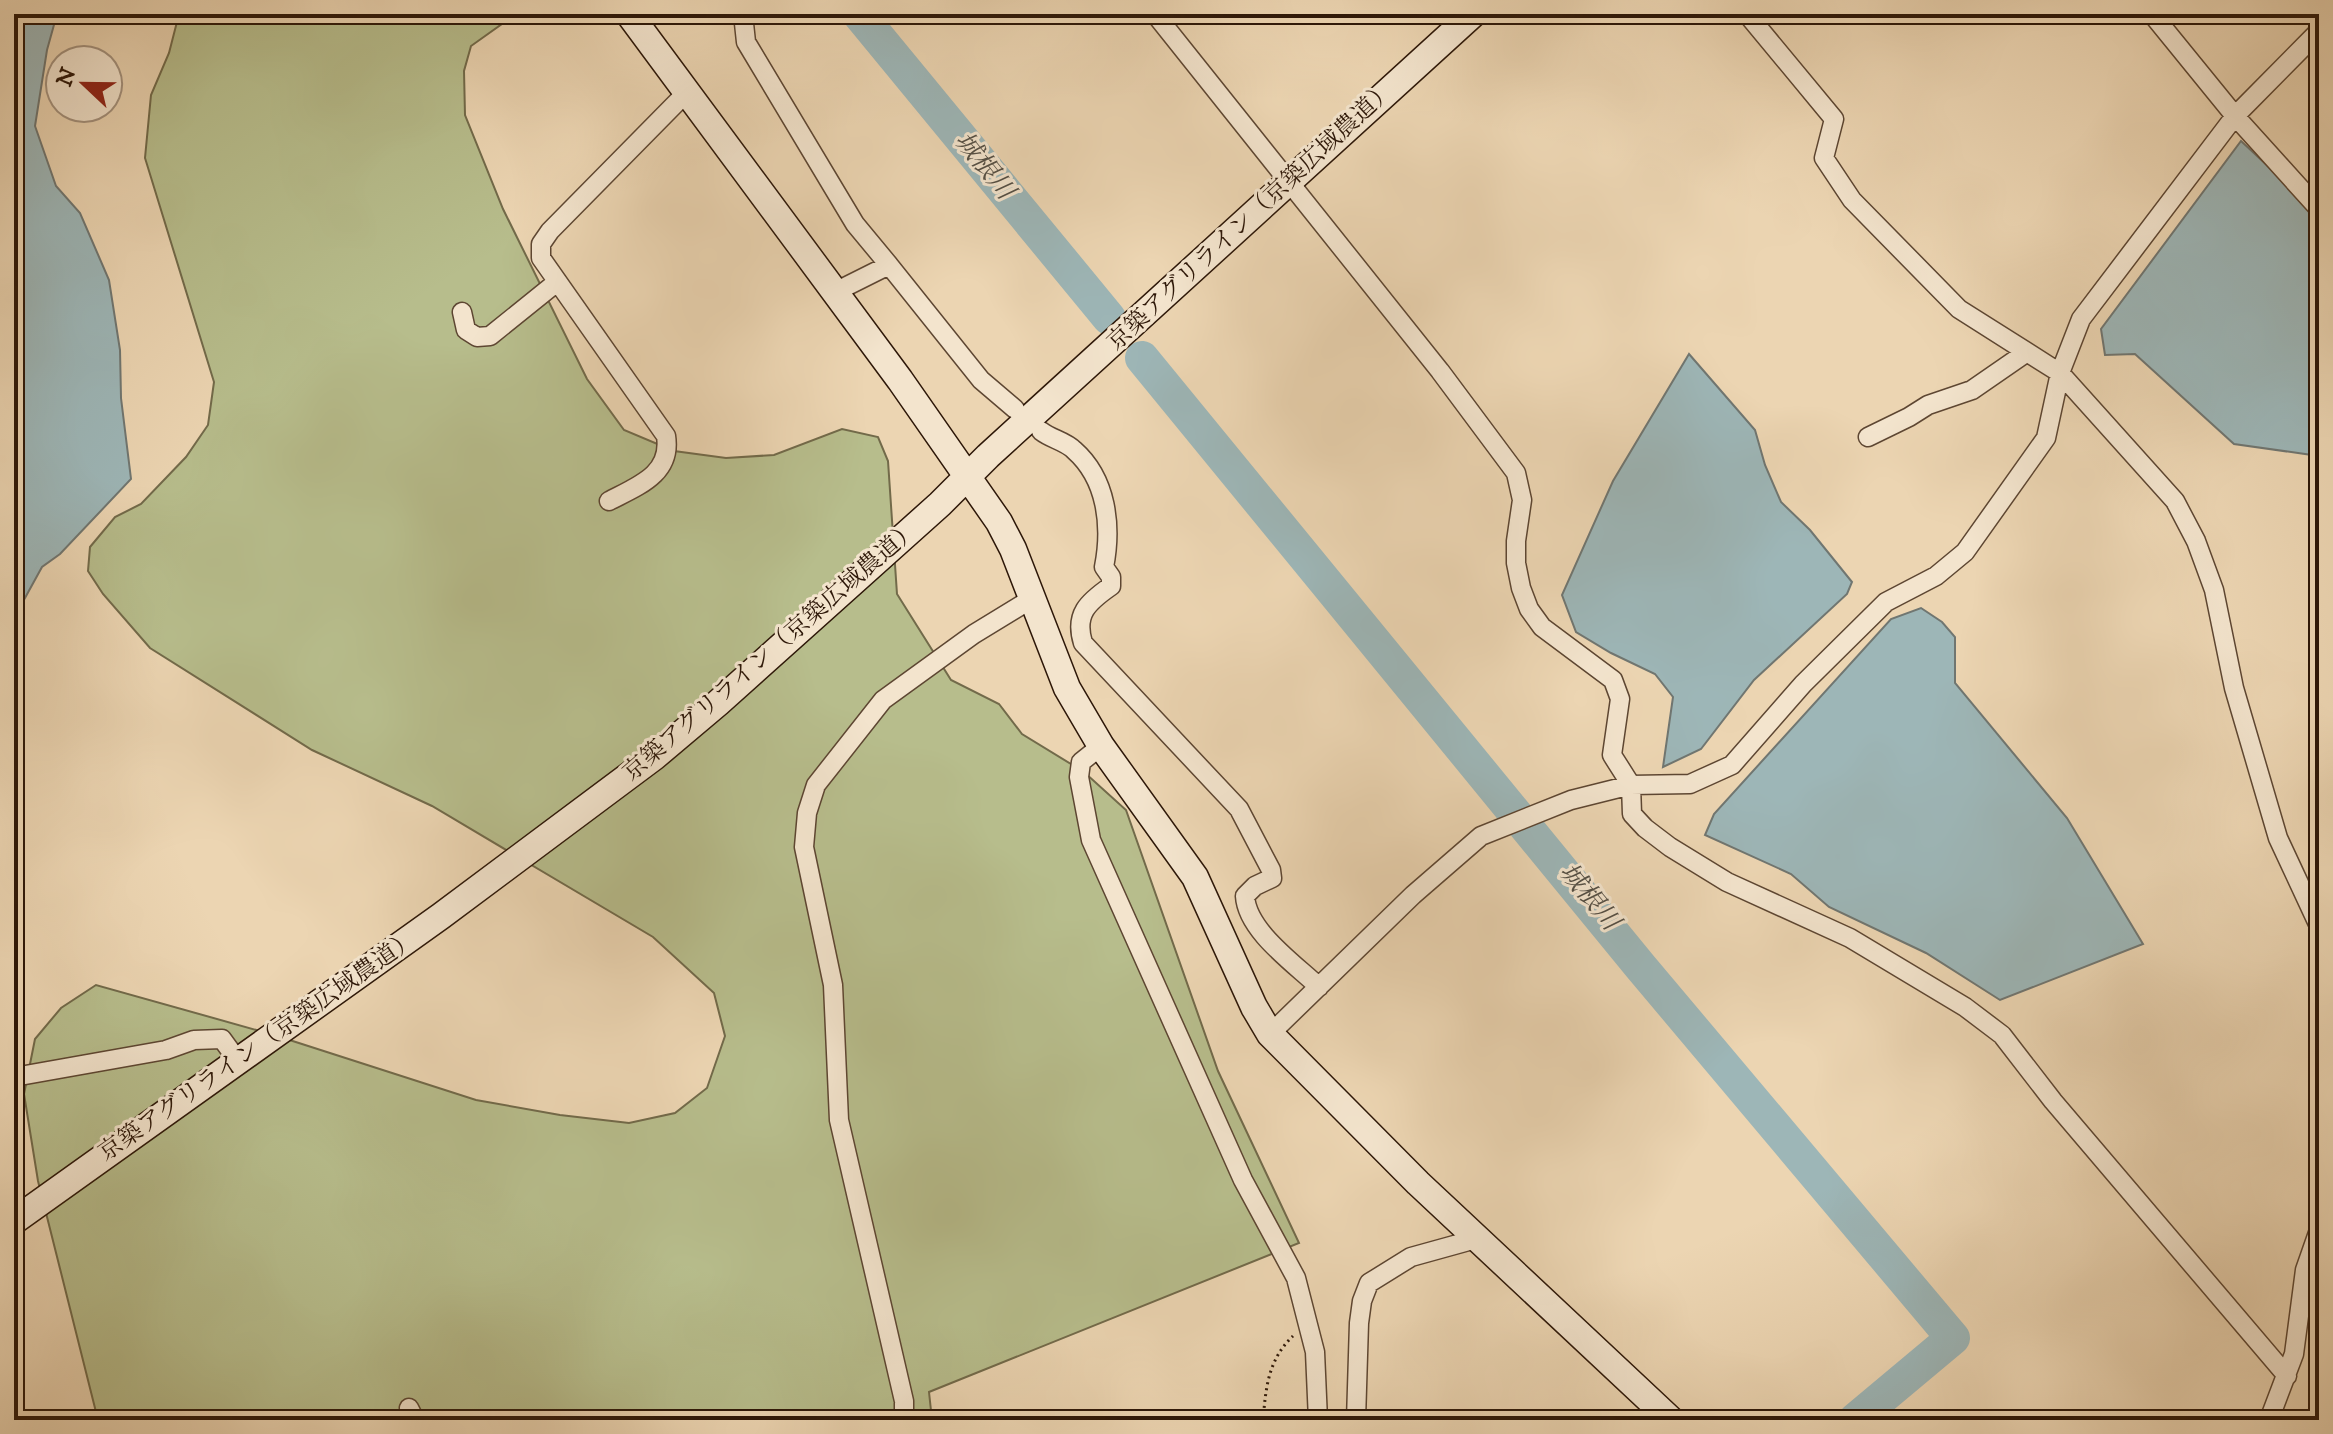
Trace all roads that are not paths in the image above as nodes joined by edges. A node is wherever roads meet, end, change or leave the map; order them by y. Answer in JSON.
{"nodes":[{"id":1,"x":629,"y":14,"type":"edge"},
{"id":2,"x":743,"y":14,"type":"edge"},
{"id":3,"x":1155,"y":14,"type":"edge"},
{"id":4,"x":1473,"y":14,"type":"edge"},
{"id":5,"x":1747,"y":14,"type":"edge"},
{"id":6,"x":2152,"y":14,"type":"edge"},
{"id":7,"x":2319,"y":31,"type":"edge"},
{"id":8,"x":688,"y":91,"type":"junction"},
{"id":9,"x":2235,"y":116,"type":"junction"},
{"id":10,"x":1289,"y":181,"type":"junction"},
{"id":11,"x":2319,"y":209,"type":"edge"},
{"id":12,"x":889,"y":265,"type":"junction"},
{"id":13,"x":557,"y":282,"type":"junction"},
{"id":14,"x":835,"y":292,"type":"junction"},
{"id":15,"x":462,"y":312,"type":"dead end"},
{"id":16,"x":2027,"y":352,"type":"junction"},
{"id":17,"x":2060,"y":373,"type":"junction"},
{"id":18,"x":1015,"y":409,"type":"dead end"},
{"id":19,"x":1041,"y":431,"type":"dead end"},
{"id":20,"x":1868,"y":437,"type":"dead end"},
{"id":21,"x":968,"y":477,"type":"junction"},
{"id":22,"x":609,"y":501,"type":"dead end"},
{"id":23,"x":1033,"y":598,"type":"junction"},
{"id":24,"x":1101,"y":746,"type":"junction"},
{"id":25,"x":1631,"y":785,"type":"junction"},
{"id":26,"x":2319,"y":926,"type":"edge"},
{"id":27,"x":1319,"y":987,"type":"junction"},
{"id":28,"x":1270,"y":1034,"type":"junction"},
{"id":29,"x":238,"y":1061,"type":"junction"},
{"id":30,"x":14,"y":1077,"type":"edge"},
{"id":31,"x":14,"y":1221,"type":"edge"},
{"id":32,"x":2319,"y":1230,"type":"edge"},
{"id":33,"x":1476,"y":1239,"type":"junction"},
{"id":34,"x":2287,"y":1376,"type":"junction"},
{"id":35,"x":904,"y":1420,"type":"edge"},
{"id":36,"x":1318,"y":1420,"type":"edge"},
{"id":37,"x":1356,"y":1420,"type":"edge"},
{"id":38,"x":1671,"y":1420,"type":"edge"},
{"id":39,"x":2269,"y":1420,"type":"edge"}],
"edges":[{"from":1,"to":8,"type":"street"},
{"from":2,"to":12,"type":"street"},
{"from":3,"to":10,"type":"street"},
{"from":4,"to":10,"type":"street","name":"京築アグリライン（京築広域農道）"},
{"from":5,"to":16,"type":"street"},
{"from":6,"to":9,"type":"street"},
{"from":7,"to":9,"type":"street"},
{"from":8,"to":13,"type":"street"},
{"from":8,"to":14,"type":"street"},
{"from":9,"to":11,"type":"street"},
{"from":9,"to":17,"type":"street"},
{"from":10,"to":21,"type":"street","name":"京築アグリライン（京築広域農道）"},
{"from":10,"to":25,"type":"street"},
{"from":12,"to":14,"type":"street"},
{"from":12,"to":18,"type":"street"},
{"from":13,"to":15,"type":"street"},
{"from":13,"to":22,"type":"street"},
{"from":14,"to":21,"type":"street"},
{"from":16,"to":17,"type":"street"},
{"from":16,"to":20,"type":"street"},
{"from":17,"to":25,"type":"street"},
{"from":17,"to":26,"type":"street"},
{"from":19,"to":27,"type":"street"},
{"from":21,"to":23,"type":"street"},
{"from":21,"to":29,"type":"street","name":"京築アグリライン（京築広域農道）"},
{"from":23,"to":24,"type":"street"},
{"from":23,"to":35,"type":"street"},
{"from":24,"to":28,"type":"street"},
{"from":24,"to":36,"type":"street"},
{"from":25,"to":27,"type":"street"},
{"from":25,"to":34,"type":"street"},
{"from":27,"to":28,"type":"street"},
{"from":28,"to":33,"type":"street"},
{"from":29,"to":30,"type":"street"},
{"from":29,"to":31,"type":"street","name":"京築アグリライン（京築広域農道）"},
{"from":32,"to":34,"type":"street"},
{"from":33,"to":37,"type":"street"},
{"from":33,"to":38,"type":"street"},
{"from":34,"to":39,"type":"street"}]}
